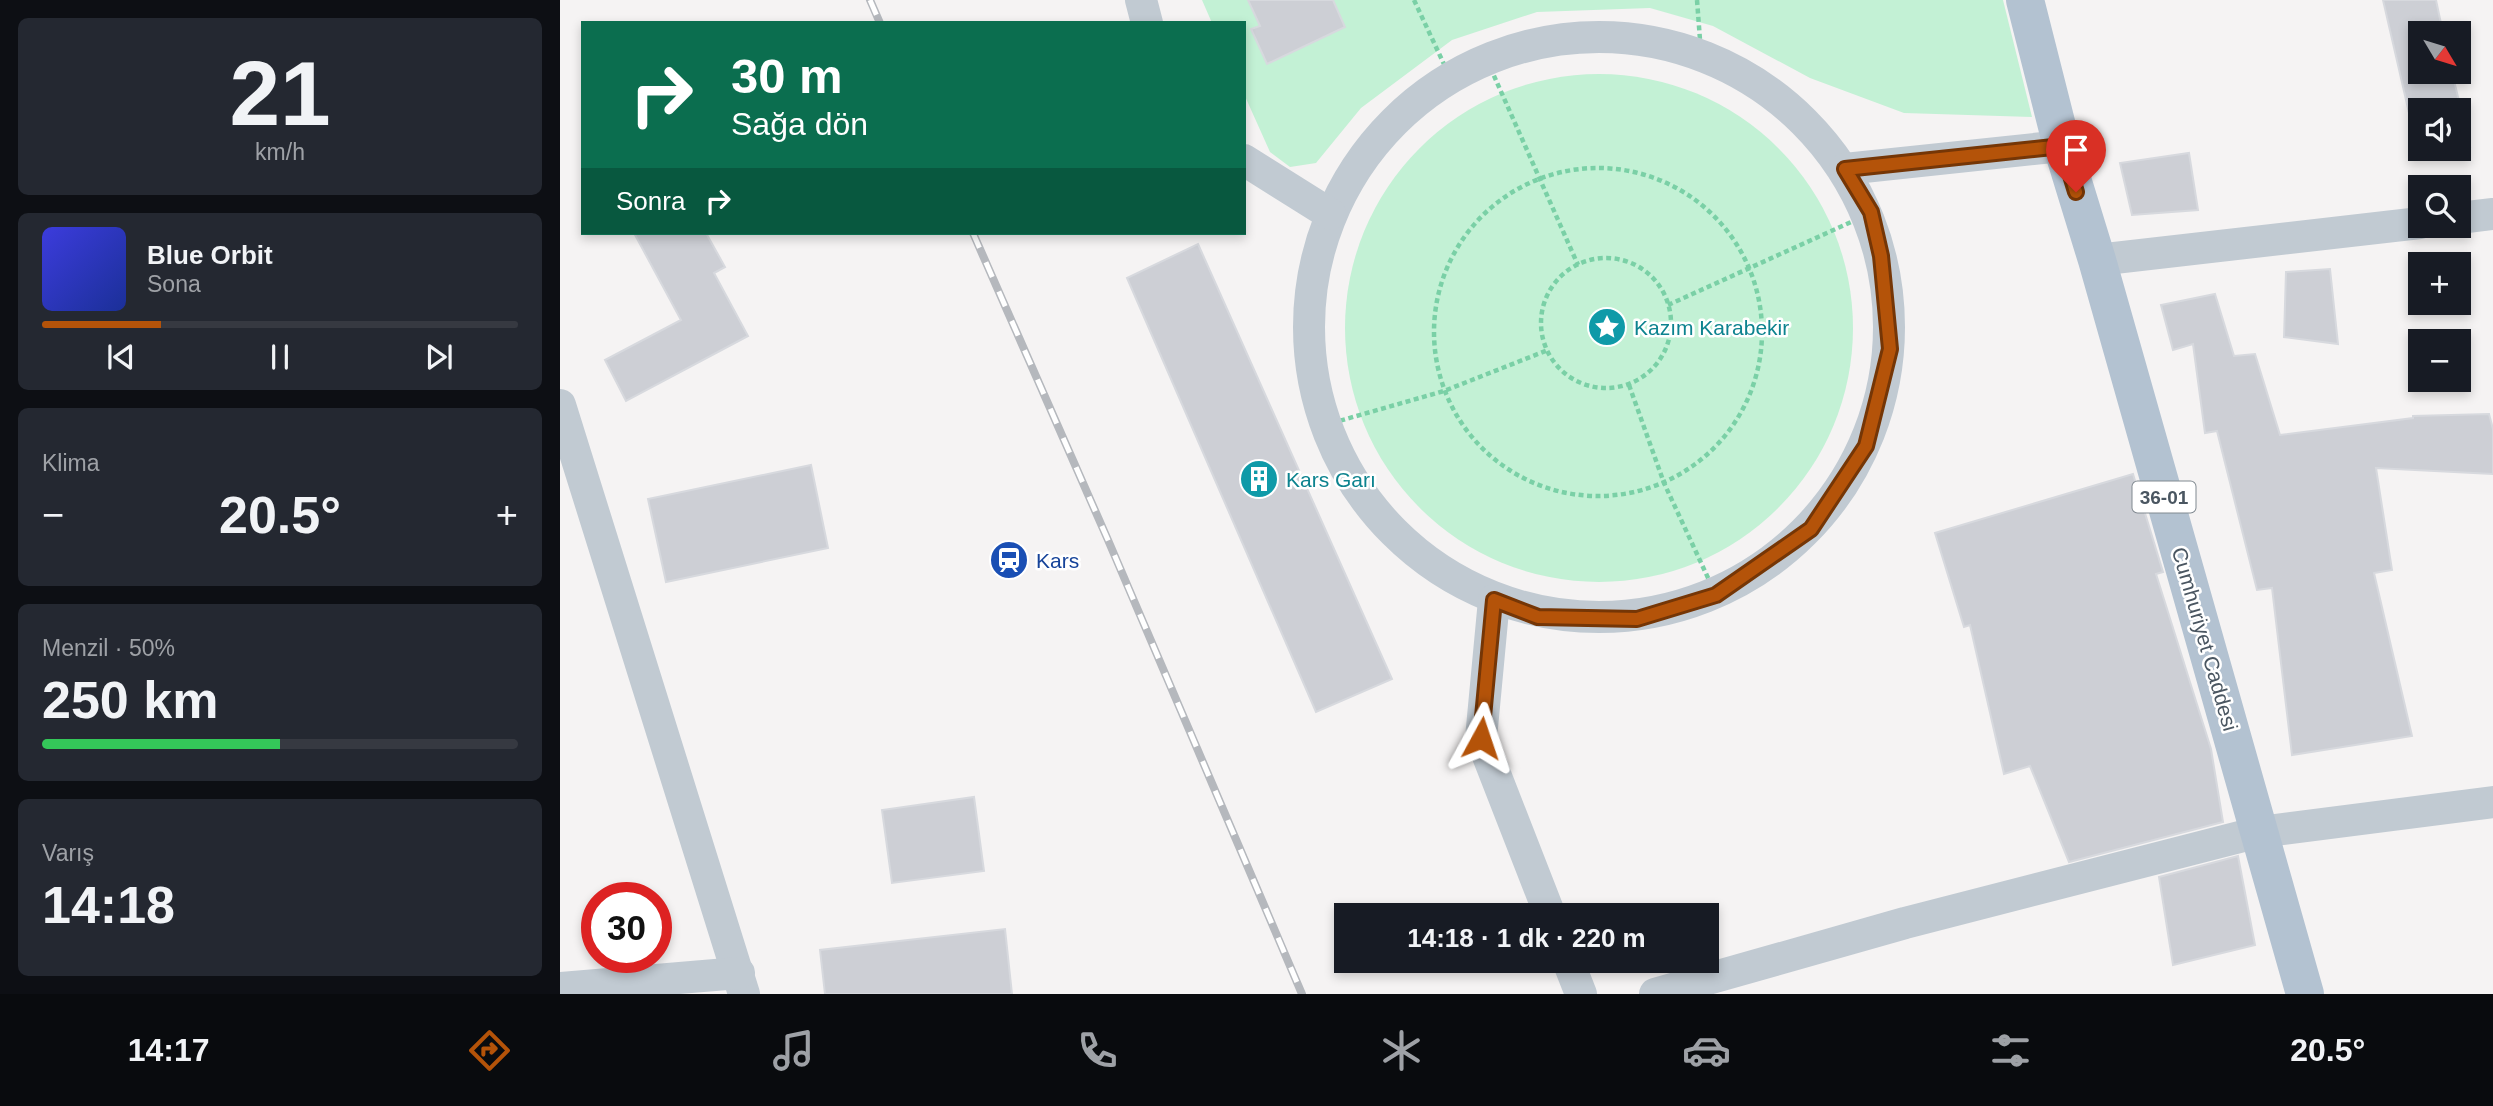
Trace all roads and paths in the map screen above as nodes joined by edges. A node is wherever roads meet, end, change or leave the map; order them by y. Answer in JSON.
{"nodes":[{"id":1,"x":1141,"y":0,"type":"edge"},
{"id":2,"x":1414,"y":0,"type":"edge"},
{"id":3,"x":1697,"y":0,"type":"edge"},
{"id":4,"x":2025,"y":0,"type":"edge"},
{"id":5,"x":1146,"y":21,"type":"edge"},
{"id":6,"x":1701,"y":53,"type":"junction"},
{"id":7,"x":1487,"y":60,"type":"junction"},
{"id":8,"x":1450,"y":77,"type":"junction"},
{"id":9,"x":2062,"y":146,"type":"junction"},
{"id":10,"x":1246,"y":161,"type":"edge"},
{"id":11,"x":1845,"y":169,"type":"junction"},
{"id":12,"x":1539,"y":179,"type":"junction"},
{"id":13,"x":1871,"y":212,"type":"junction"},
{"id":14,"x":1330,"y":214,"type":"junction"},
{"id":15,"x":2493,"y":214,"type":"edge"},
{"id":16,"x":2471,"y":217,"type":"edge"},
{"id":17,"x":2408,"y":224,"type":"edge"},
{"id":18,"x":2097,"y":260,"type":"junction"},
{"id":19,"x":1578,"y":265,"type":"junction"},
{"id":20,"x":1749,"y":267,"type":"junction"},
{"id":21,"x":1668,"y":305,"type":"junction"},
{"id":22,"x":1548,"y":350,"type":"junction"},
{"id":23,"x":1629,"y":385,"type":"junction"},
{"id":24,"x":1444,"y":391,"type":"junction"},
{"id":25,"x":561,"y":414,"type":"edge"},
{"id":26,"x":1332,"y":423,"type":"junction"},
{"id":27,"x":1664,"y":483,"type":"junction"},
{"id":28,"x":1716,"y":595,"type":"junction"},
{"id":29,"x":1494,"y":600,"type":"junction"},
{"id":30,"x":2493,"y":802,"type":"edge"},
{"id":31,"x":2259,"y":832,"type":"junction"},
{"id":32,"x":1545,"y":903,"type":"edge"},
{"id":33,"x":1573,"y":973,"type":"edge"},
{"id":34,"x":742,"y":984,"type":"edge"},
{"id":35,"x":560,"y":988,"type":"edge"},
{"id":36,"x":1581,"y":994,"type":"edge"},
{"id":37,"x":1655,"y":994,"type":"edge"},
{"id":38,"x":2305,"y":994,"type":"edge"}],
"edges":[{"from":1,"to":5,"type":"street"},
{"from":2,"to":8,"type":"path"},
{"from":3,"to":6,"type":"path"},
{"from":4,"to":9,"type":"main road","name":"Cumhuriyet Caddesi","number":"36-01"},
{"from":6,"to":7,"type":"street"},
{"from":6,"to":11,"type":"street"},
{"from":7,"to":8,"type":"street"},
{"from":7,"to":12,"type":"path"},
{"from":8,"to":14,"type":"street"},
{"from":9,"to":11,"type":"street"},
{"from":9,"to":18,"type":"main road","name":"Cumhuriyet Caddesi","number":"36-01"},
{"from":10,"to":14,"type":"street"},
{"from":11,"to":13,"type":"street"},
{"from":12,"to":19,"type":"path"},
{"from":12,"to":20,"type":"path"},
{"from":12,"to":24,"type":"path"},
{"from":13,"to":20,"type":"path"},
{"from":13,"to":28,"type":"street"},
{"from":14,"to":26,"type":"street"},
{"from":15,"to":16,"type":"street"},
{"from":17,"to":18,"type":"street"},
{"from":18,"to":31,"type":"main road","name":"Cumhuriyet Caddesi","number":"36-01"},
{"from":19,"to":21,"type":"path"},
{"from":19,"to":22,"type":"path"},
{"from":20,"to":21,"type":"path"},
{"from":20,"to":27,"type":"path"},
{"from":21,"to":23,"type":"path"},
{"from":22,"to":23,"type":"path"},
{"from":22,"to":24,"type":"path"},
{"from":23,"to":27,"type":"path"},
{"from":24,"to":26,"type":"path"},
{"from":24,"to":27,"type":"path"},
{"from":25,"to":34,"type":"street"},
{"from":26,"to":29,"type":"street"},
{"from":27,"to":28,"type":"path"},
{"from":28,"to":29,"type":"street"},
{"from":29,"to":32,"type":"street"},
{"from":30,"to":31,"type":"street"},
{"from":31,"to":37,"type":"street"},
{"from":31,"to":38,"type":"main road","name":"Cumhuriyet Caddesi","number":"36-01"},
{"from":33,"to":36,"type":"street"},
{"from":34,"to":35,"type":"street"}]}
